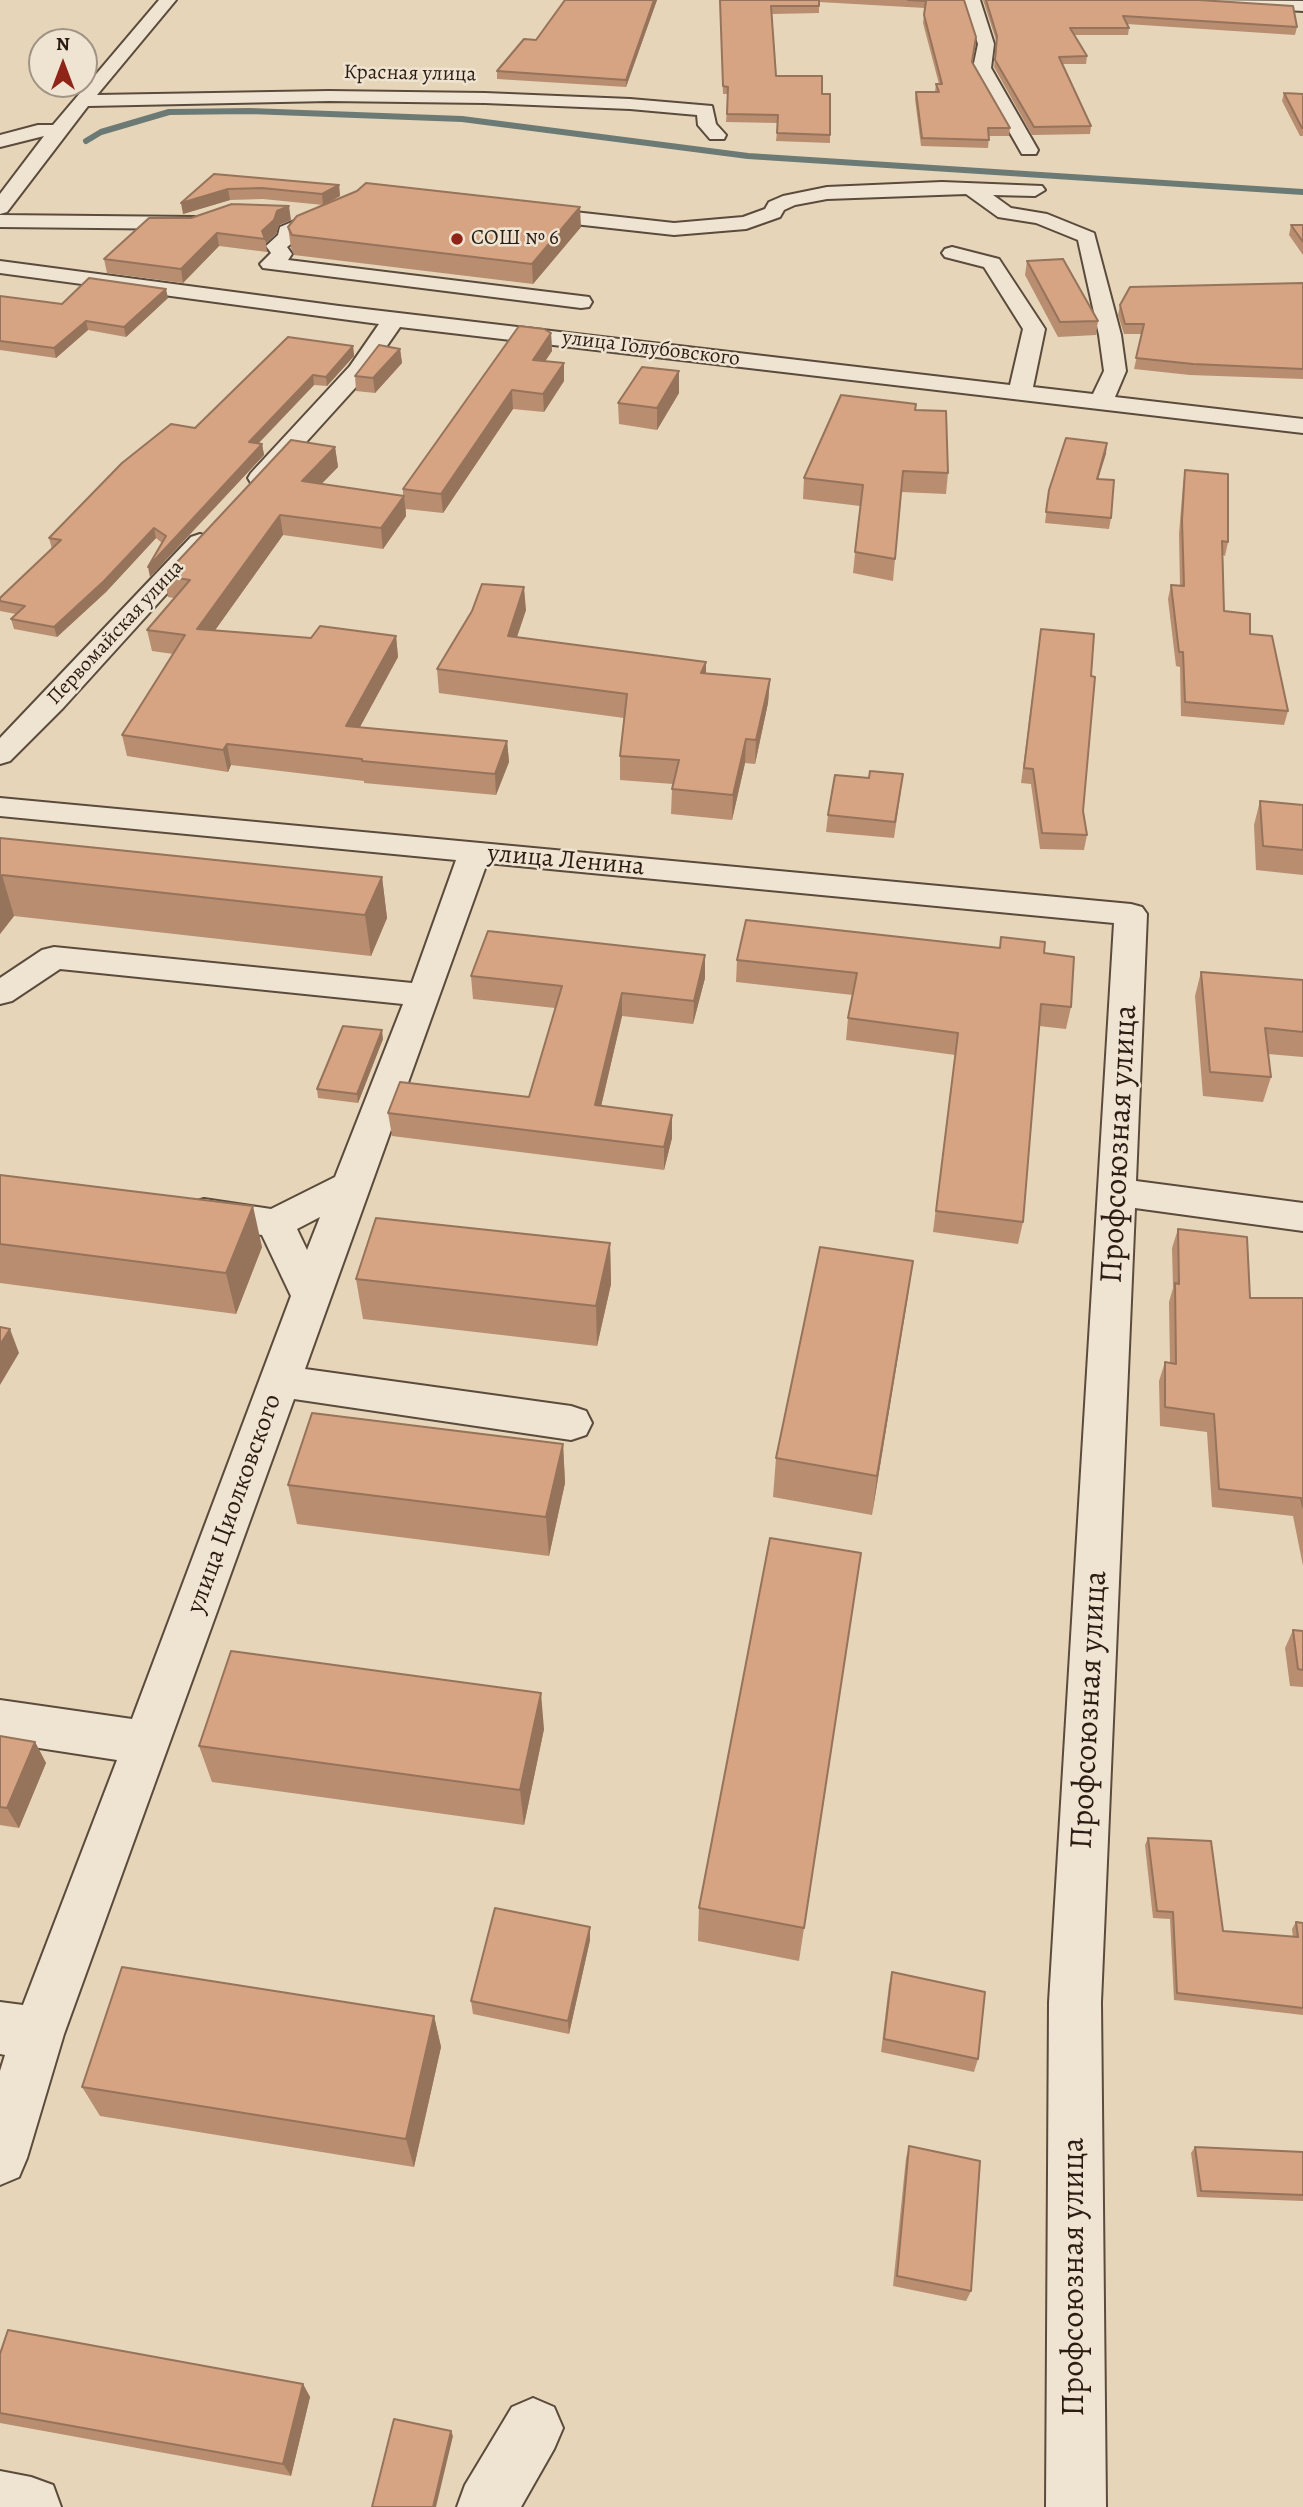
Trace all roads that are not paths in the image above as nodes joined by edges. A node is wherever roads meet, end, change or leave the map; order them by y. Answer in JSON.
{"nodes":[{"id":1,"x":168,"y":0,"type":"edge"},
{"id":2,"x":972,"y":0,"type":"edge"},
{"id":3,"x":1198,"y":0,"type":"edge"},
{"id":4,"x":1303,"y":6,"type":"edge"},
{"id":5,"x":83,"y":101,"type":"junction"},
{"id":6,"x":58,"y":130,"type":"junction"},
{"id":7,"x":717,"y":135,"type":"dead end"},
{"id":8,"x":0,"y":141,"type":"edge"},
{"id":9,"x":1029,"y":150,"type":"dead end"},
{"id":10,"x":968,"y":188,"type":"junction"},
{"id":11,"x":1035,"y":190,"type":"dead end"},
{"id":12,"x":351,"y":204,"type":"edge"},
{"id":13,"x":0,"y":208,"type":"edge"},
{"id":14,"x":288,"y":210,"type":"edge"},
{"id":15,"x":513,"y":211,"type":"edge"},
{"id":16,"x":325,"y":214,"type":"junction"},
{"id":17,"x":210,"y":216,"type":"edge"},
{"id":18,"x":0,"y":221,"type":"edge"},
{"id":19,"x":952,"y":253,"type":"dead end"},
{"id":20,"x":0,"y":267,"type":"edge"},
{"id":21,"x":581,"y":302,"type":"dead end"},
{"id":22,"x":394,"y":319,"type":"junction"},
{"id":23,"x":1020,"y":392,"type":"junction"},
{"id":24,"x":1102,"y":401,"type":"junction"},
{"id":25,"x":1303,"y":426,"type":"edge"},
{"id":26,"x":240,"y":499,"type":"edge"},
{"id":27,"x":214,"y":527,"type":"edge"},
{"id":28,"x":0,"y":755,"type":"edge"},
{"id":29,"x":0,"y":807,"type":"edge"},
{"id":30,"x":475,"y":852,"type":"junction"},
{"id":31,"x":1131,"y":914,"type":"joint"},
{"id":32,"x":0,"y":993,"type":"edge"},
{"id":33,"x":424,"y":995,"type":"junction"},
{"id":34,"x":350,"y":1185,"type":"junction"},
{"id":35,"x":1117,"y":1192,"type":"junction"},
{"id":36,"x":165,"y":1207,"type":"edge"},
{"id":37,"x":1303,"y":1217,"type":"edge"},
{"id":38,"x":275,"y":1223,"type":"junction"},
{"id":39,"x":310,"y":1296,"type":"junction"},
{"id":40,"x":279,"y":1381,"type":"junction"},
{"id":41,"x":571,"y":1423,"type":"dead end"},
{"id":42,"x":0,"y":1721,"type":"edge"},
{"id":43,"x":147,"y":1743,"type":"junction"},
{"id":44,"x":19,"y":2031,"type":"edge"},
{"id":45,"x":0,"y":2158,"type":"edge"},
{"id":46,"x":533,"y":2428,"type":"dead end"},
{"id":47,"x":0,"y":2501,"type":"edge"},
{"id":48,"x":30,"y":2507,"type":"edge"},
{"id":49,"x":487,"y":2507,"type":"edge"},
{"id":50,"x":1076,"y":2507,"type":"edge"}],
"edges":[{"from":1,"to":5,"type":"street"},
{"from":2,"to":9,"type":"street"},
{"from":3,"to":4,"type":"street"},
{"from":5,"to":6,"type":"street"},
{"from":5,"to":7,"type":"street","name":"Красная улица"},
{"from":6,"to":8,"type":"street"},
{"from":6,"to":13,"type":"street"},
{"from":10,"to":11,"type":"street"},
{"from":10,"to":15,"type":"street"},
{"from":10,"to":24,"type":"street"},
{"from":12,"to":16,"type":"street"},
{"from":14,"to":16,"type":"street"},
{"from":16,"to":21,"type":"street"},
{"from":17,"to":18,"type":"street"},
{"from":19,"to":23,"type":"street"},
{"from":20,"to":22,"type":"street","name":"улица Голубовского"},
{"from":22,"to":23,"type":"street","name":"улица Голубовского"},
{"from":22,"to":26,"type":"street"},
{"from":23,"to":24,"type":"street","name":"улица Голубовского"},
{"from":24,"to":25,"type":"street","name":"улица Голубовского"},
{"from":27,"to":28,"type":"street","name":"Первомайская улица"},
{"from":29,"to":30,"type":"street","name":"улица Ленина"},
{"from":30,"to":31,"type":"street","name":"улица Ленина"},
{"from":30,"to":33,"type":"street","name":"улица Циолковского"},
{"from":31,"to":35,"type":"street","name":"Профсоюзная улица"},
{"from":32,"to":33,"type":"street"},
{"from":33,"to":34,"type":"street","name":"улица Циолковского"},
{"from":34,"to":38,"type":"street"},
{"from":34,"to":39,"type":"street","name":"улица Циолковского"},
{"from":35,"to":37,"type":"street"},
{"from":35,"to":50,"type":"street","name":"Профсоюзная улица"},
{"from":36,"to":38,"type":"street"},
{"from":38,"to":39,"type":"street"},
{"from":39,"to":40,"type":"street","name":"улица Циолковского"},
{"from":40,"to":41,"type":"street"},
{"from":40,"to":43,"type":"street","name":"улица Циолковского"},
{"from":42,"to":43,"type":"street"},
{"from":43,"to":44,"type":"street","name":"улица Циолковского"},
{"from":44,"to":45,"type":"street","name":"улица Циолковского"},
{"from":46,"to":49,"type":"street"},
{"from":47,"to":48,"type":"street"}]}
